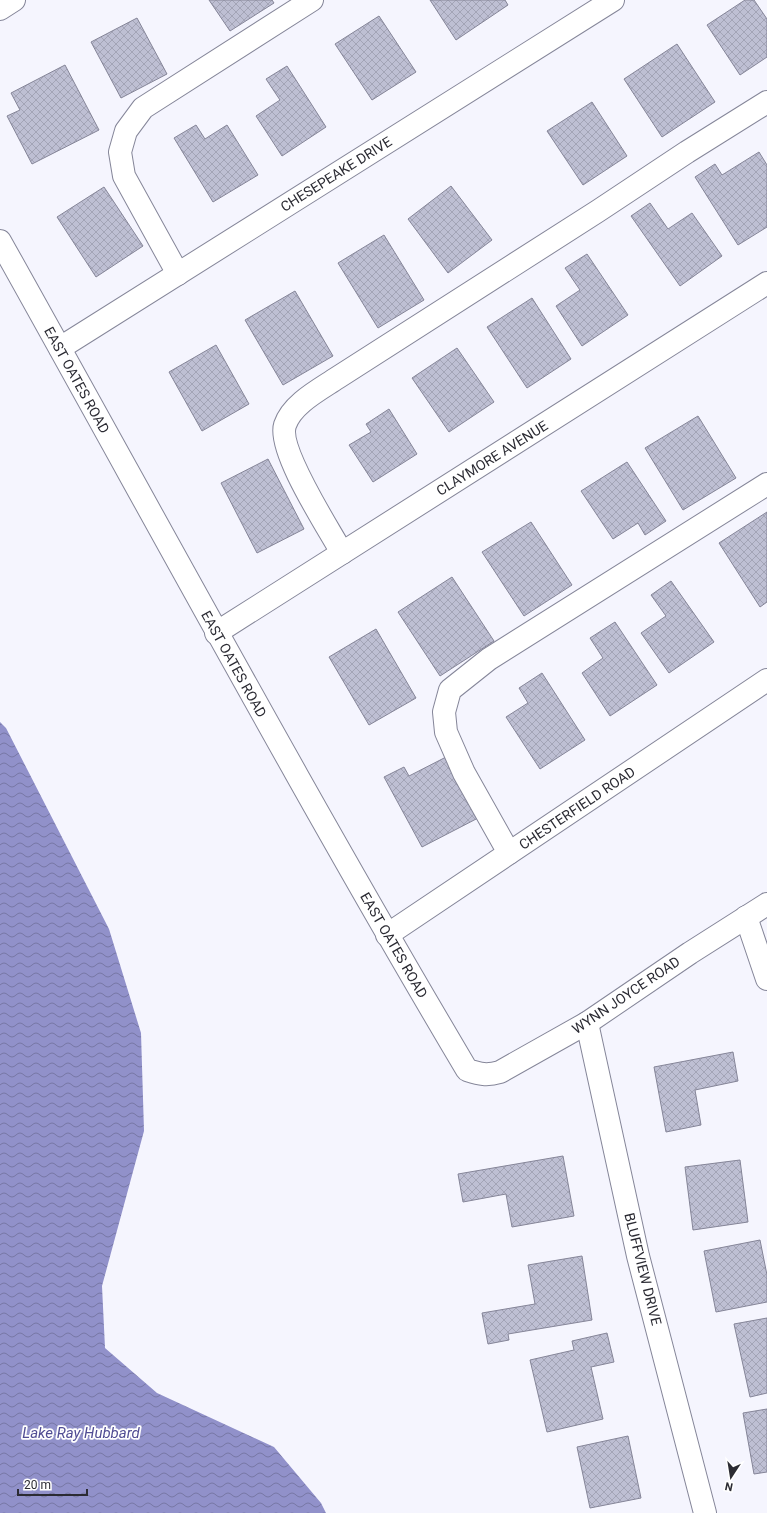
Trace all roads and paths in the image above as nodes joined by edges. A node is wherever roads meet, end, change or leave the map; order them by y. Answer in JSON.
{"nodes":[{"id":1,"x":14,"y":0,"type":"edge"},
{"id":2,"x":312,"y":0,"type":"edge"},
{"id":3,"x":613,"y":0,"type":"edge"},
{"id":4,"x":0,"y":9,"type":"edge"},
{"id":5,"x":767,"y":102,"type":"edge"},
{"id":6,"x":0,"y":241,"type":"edge"},
{"id":7,"x":178,"y":274,"type":"junction"},
{"id":8,"x":767,"y":283,"type":"edge"},
{"id":9,"x":60,"y":348,"type":"junction"},
{"id":10,"x":767,"y":484,"type":"edge"},
{"id":11,"x":342,"y":553,"type":"junction"},
{"id":12,"x":216,"y":633,"type":"junction"},
{"id":13,"x":767,"y":680,"type":"edge"},
{"id":14,"x":509,"y":853,"type":"junction"},
{"id":15,"x":767,"y":904,"type":"edge"},
{"id":16,"x":746,"y":917,"type":"junction"},
{"id":17,"x":387,"y":935,"type":"junction"},
{"id":18,"x":767,"y":979,"type":"edge"},
{"id":19,"x":587,"y":1023,"type":"junction"},
{"id":20,"x":481,"y":1074,"type":"joint"},
{"id":21,"x":706,"y":1513,"type":"edge"}],
"edges":[{"from":1,"to":4,"type":"street"},
{"from":2,"to":7,"type":"street"},
{"from":3,"to":7,"type":"street","name":"CHESEPEAKE DRIVE"},
{"from":5,"to":11,"type":"street"},
{"from":6,"to":9,"type":"street","name":"EAST OATES ROAD"},
{"from":7,"to":9,"type":"street","name":"CHESEPEAKE DRIVE"},
{"from":8,"to":11,"type":"street","name":"CLAYMORE AVENUE"},
{"from":9,"to":12,"type":"street","name":"EAST OATES ROAD"},
{"from":10,"to":14,"type":"street"},
{"from":11,"to":12,"type":"street","name":"CLAYMORE AVENUE"},
{"from":12,"to":17,"type":"street","name":"EAST OATES ROAD"},
{"from":13,"to":14,"type":"street","name":"CHESTERFIELD ROAD"},
{"from":14,"to":17,"type":"street","name":"CHESTERFIELD ROAD"},
{"from":15,"to":16,"type":"street","name":"WYNN JOYCE ROAD"},
{"from":16,"to":18,"type":"street"},
{"from":16,"to":19,"type":"street","name":"WYNN JOYCE ROAD"},
{"from":17,"to":20,"type":"street","name":"EAST OATES ROAD"},
{"from":19,"to":20,"type":"street","name":"WYNN JOYCE ROAD"},
{"from":19,"to":21,"type":"street","name":"BLUFFVIEW DRIVE"}]}
